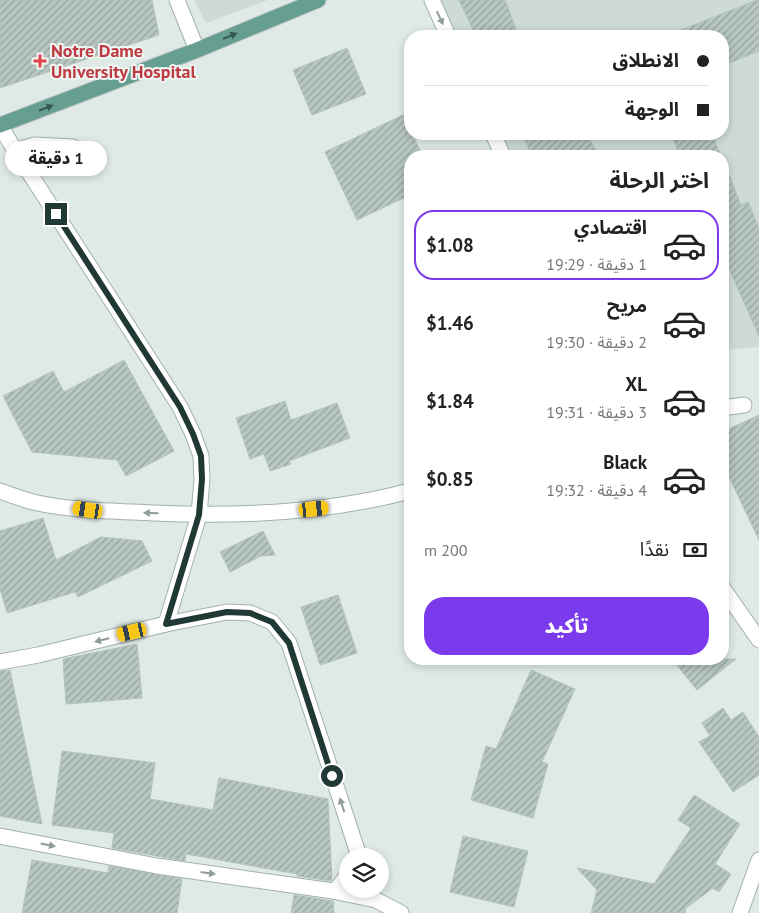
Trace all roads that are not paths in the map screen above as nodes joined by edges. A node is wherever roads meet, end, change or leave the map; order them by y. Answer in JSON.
{"nodes":[{"id":1,"x":177,"y":0,"type":"edge"},
{"id":2,"x":318,"y":0,"type":"edge"},
{"id":3,"x":432,"y":0,"type":"edge"},
{"id":4,"x":445,"y":30,"type":"edge"},
{"id":5,"x":197,"y":50,"type":"junction"},
{"id":6,"x":0,"y":125,"type":"edge"},
{"id":7,"x":73,"y":145,"type":"dead end"},
{"id":8,"x":14,"y":149,"type":"junction"},
{"id":9,"x":744,"y":404,"type":"dead end"},
{"id":10,"x":729,"y":407,"type":"edge"},
{"id":11,"x":0,"y":492,"type":"edge"},
{"id":12,"x":404,"y":493,"type":"edge"},
{"id":13,"x":199,"y":515,"type":"junction"},
{"id":14,"x":729,"y":597,"type":"edge"},
{"id":15,"x":166,"y":624,"type":"junction"},
{"id":16,"x":759,"y":640,"type":"edge"},
{"id":17,"x":0,"y":662,"type":"edge"},
{"id":18,"x":0,"y":836,"type":"edge"},
{"id":19,"x":355,"y":848,"type":"edge"},
{"id":20,"x":759,"y":860,"type":"edge"},
{"id":21,"x":339,"y":886,"type":"edge"},
{"id":22,"x":333,"y":892,"type":"junction"},
{"id":23,"x":339,"y":892,"type":"edge"},
{"id":24,"x":379,"y":898,"type":"edge"},
{"id":25,"x":400,"y":913,"type":"edge"},
{"id":26,"x":740,"y":913,"type":"edge"}],
"edges":[{"from":1,"to":5,"type":"street"},
{"from":5,"to":2,"type":"main road","one_way":true},
{"from":3,"to":4,"type":"street","one_way":true},
{"from":6,"to":5,"type":"main road","one_way":true},
{"from":6,"to":8,"type":"street"},
{"from":7,"to":8,"type":"lane"},
{"from":8,"to":13,"type":"street"},
{"from":9,"to":10,"type":"street"},
{"from":13,"to":11,"type":"street","one_way":true},
{"from":12,"to":13,"type":"street"},
{"from":13,"to":15,"type":"street"},
{"from":14,"to":16,"type":"street"},
{"from":15,"to":17,"type":"street","one_way":true},
{"from":19,"to":15,"type":"street","one_way":true},
{"from":18,"to":22,"type":"street","one_way":true},
{"from":20,"to":26,"type":"street"},
{"from":21,"to":22,"type":"street"},
{"from":22,"to":23,"type":"street"},
{"from":24,"to":25,"type":"street"}]}
